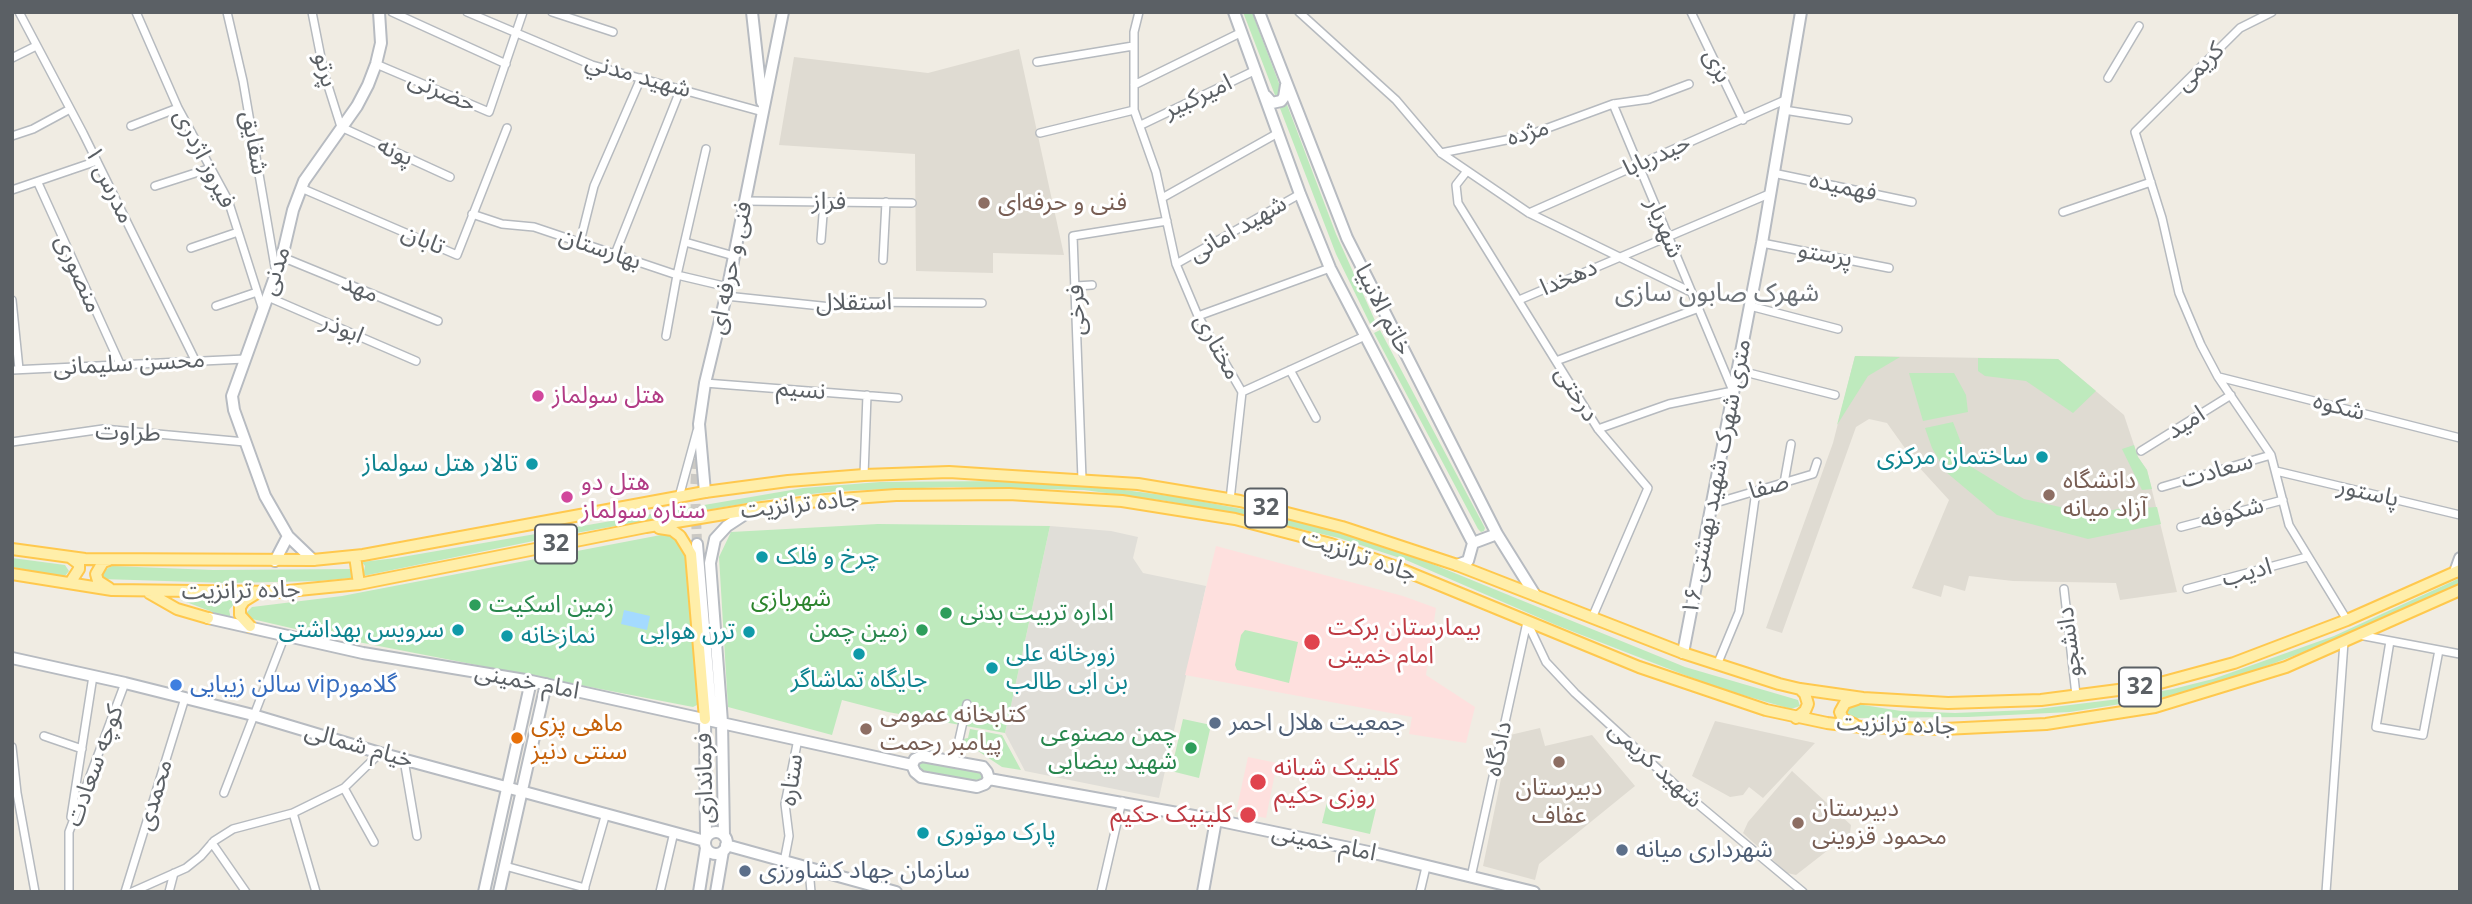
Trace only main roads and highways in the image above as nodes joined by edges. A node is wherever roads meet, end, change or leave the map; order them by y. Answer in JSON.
{"nodes":[{"id":1,"x":646,"y":527,"type":"junction"},
{"id":2,"x":12,"y":550,"type":"edge"},
{"id":3,"x":355,"y":556,"type":"junction"},
{"id":4,"x":70,"y":558,"type":"junction"},
{"id":5,"x":111,"y":559,"type":"junction"},
{"id":6,"x":2457,"y":571,"type":"edge"},
{"id":7,"x":12,"y":573,"type":"edge"},
{"id":8,"x":70,"y":583,"type":"junction"},
{"id":9,"x":359,"y":584,"type":"junction"},
{"id":10,"x":112,"y":590,"type":"junction"},
{"id":11,"x":2460,"y":590,"type":"edge"},
{"id":12,"x":146,"y":592,"type":"junction"},
{"id":13,"x":257,"y":593,"type":"junction"},
{"id":14,"x":208,"y":618,"type":"road end"},
{"id":15,"x":250,"y":626,"type":"road end"},
{"id":16,"x":1800,"y":689,"type":"junction"},
{"id":17,"x":1863,"y":698,"type":"junction"},
{"id":18,"x":1796,"y":718,"type":"junction"},
{"id":19,"x":713,"y":721,"type":"road end"},
{"id":20,"x":1861,"y":727,"type":"junction"}],
"edges":[{"from":1,"to":9,"type":"main road","name":"جاده ترانزیت","number":"32"},
{"from":1,"to":18,"type":"main road","name":"جاده ترانزیت","number":"32"},
{"from":1,"to":19,"type":"main road"},
{"from":2,"to":4,"type":"main road","name":"جاده ترانزیت","number":"32"},
{"from":3,"to":5,"type":"main road","name":"جاده ترانزیت","number":"32"},
{"from":3,"to":9,"type":"main road"},
{"from":3,"to":16,"type":"main road","name":"جاده ترانزیت","number":"32"},
{"from":4,"to":5,"type":"main road","name":"جاده ترانزیت","number":"32"},
{"from":4,"to":8,"type":"main road"},
{"from":5,"to":10,"type":"main road"},
{"from":6,"to":17,"type":"main road","name":"جاده ترانزیت","number":"32"},
{"from":7,"to":8,"type":"main road","name":"جاده ترانزیت","number":"32"},
{"from":8,"to":10,"type":"main road","name":"جاده ترانزیت","number":"32"},
{"from":9,"to":13,"type":"main road","name":"جاده ترانزیت","number":"32"},
{"from":10,"to":12,"type":"main road","name":"جاده ترانزیت","number":"32"},
{"from":11,"to":20,"type":"main road","name":"جاده ترانزیت","number":"32"},
{"from":12,"to":13,"type":"main road","name":"جاده ترانزیت","number":"32"},
{"from":12,"to":14,"type":"main road","name":"امام خمینی"},
{"from":13,"to":15,"type":"main road"},
{"from":16,"to":17,"type":"main road","name":"جاده ترانزیت","number":"32"},
{"from":16,"to":18,"type":"main road"},
{"from":17,"to":20,"type":"main road"},
{"from":18,"to":20,"type":"main road","name":"جاده ترانزیت","number":"32"}]}
